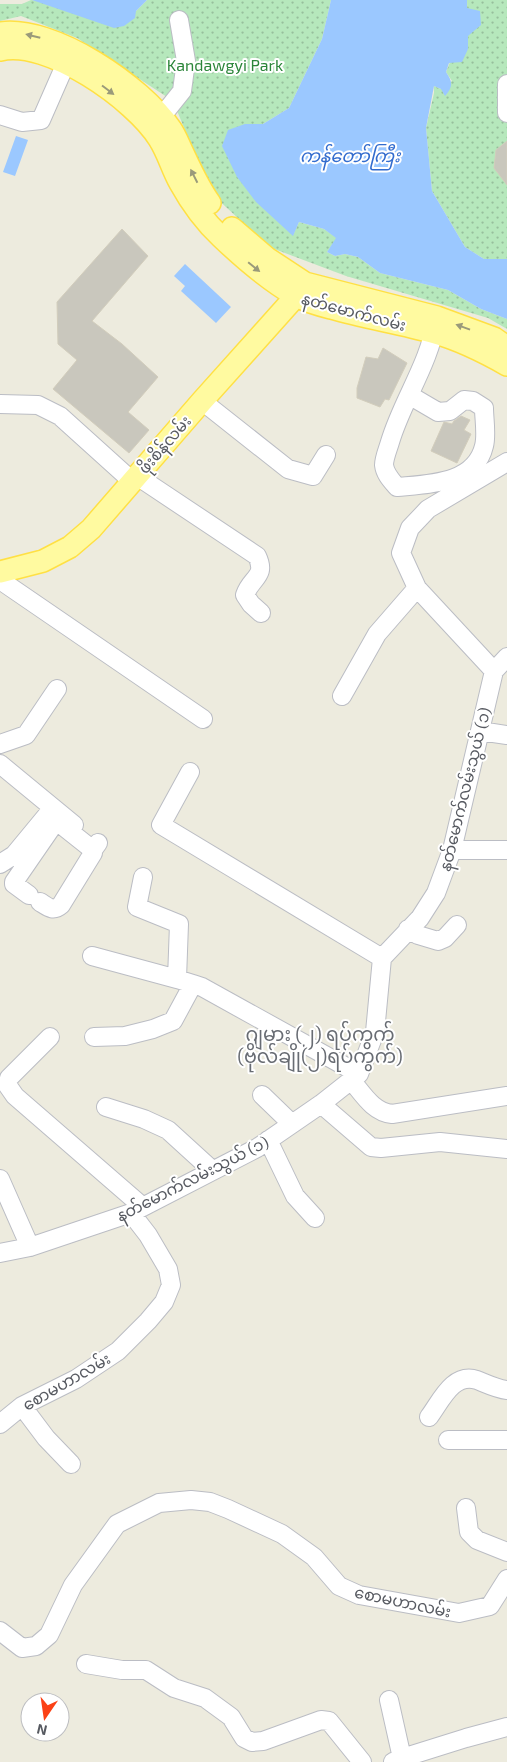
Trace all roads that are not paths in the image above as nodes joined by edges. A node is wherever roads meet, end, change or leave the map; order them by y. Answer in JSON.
{"nodes":[{"id":1,"x":179,"y":20,"type":"dead end"},
{"id":2,"x":0,"y":33,"type":"edge"},
{"id":3,"x":0,"y":50,"type":"edge"},
{"id":4,"x":66,"y":63,"type":"junction"},
{"id":5,"x":507,"y":84,"type":"edge"},
{"id":6,"x":507,"y":113,"type":"edge"},
{"id":7,"x":0,"y":114,"type":"edge"},
{"id":8,"x":162,"y":116,"type":"junction"},
{"id":9,"x":226,"y":232,"type":"junction"},
{"id":10,"x":300,"y":289,"type":"junction"},
{"id":11,"x":436,"y":325,"type":"junction"},
{"id":12,"x":507,"y":347,"type":"edge"},
{"id":13,"x":507,"y":365,"type":"edge"},
{"id":14,"x":409,"y":395,"type":"junction"},
{"id":15,"x":202,"y":401,"type":"junction"},
{"id":16,"x":0,"y":404,"type":"edge"},
{"id":17,"x":326,"y":455,"type":"dead end"},
{"id":18,"x":507,"y":462,"type":"edge"},
{"id":19,"x":135,"y":478,"type":"junction"},
{"id":20,"x":0,"y":572,"type":"edge"},
{"id":21,"x":0,"y":580,"type":"edge"},
{"id":22,"x":417,"y":588,"type":"junction"},
{"id":23,"x":261,"y":613,"type":"dead end"},
{"id":24,"x":507,"y":658,"type":"edge"},
{"id":25,"x":494,"y":671,"type":"junction"},
{"id":26,"x":57,"y":689,"type":"dead end"},
{"id":27,"x":342,"y":696,"type":"dead end"},
{"id":28,"x":203,"y":719,"type":"dead end"},
{"id":29,"x":480,"y":731,"type":"junction"},
{"id":30,"x":507,"y":736,"type":"edge"},
{"id":31,"x":0,"y":744,"type":"edge"},
{"id":32,"x":0,"y":764,"type":"edge"},
{"id":33,"x":190,"y":772,"type":"dead end"},
{"id":34,"x":52,"y":808,"type":"junction"},
{"id":35,"x":97,"y":846,"type":"junction"},
{"id":36,"x":452,"y":850,"type":"junction"},
{"id":37,"x":507,"y":850,"type":"edge"},
{"id":38,"x":0,"y":864,"type":"edge"},
{"id":39,"x":143,"y":877,"type":"dead end"},
{"id":40,"x":457,"y":926,"type":"dead end"},
{"id":41,"x":408,"y":929,"type":"junction"},
{"id":42,"x":92,"y":956,"type":"dead end"},
{"id":43,"x":382,"y":958,"type":"junction"},
{"id":44,"x":185,"y":982,"type":"junction"},
{"id":45,"x":50,"y":1037,"type":"dead end"},
{"id":46,"x":94,"y":1037,"type":"dead end"},
{"id":47,"x":355,"y":1077,"type":"junction"},
{"id":48,"x":262,"y":1095,"type":"dead end"},
{"id":49,"x":507,"y":1096,"type":"edge"},
{"id":50,"x":321,"y":1104,"type":"junction"},
{"id":51,"x":106,"y":1107,"type":"dead end"},
{"id":52,"x":292,"y":1124,"type":"junction"},
{"id":53,"x":268,"y":1140,"type":"junction"},
{"id":54,"x":507,"y":1149,"type":"edge"},
{"id":55,"x":213,"y":1171,"type":"junction"},
{"id":56,"x":0,"y":1179,"type":"edge"},
{"id":57,"x":137,"y":1210,"type":"junction"},
{"id":58,"x":315,"y":1218,"type":"dead end"},
{"id":59,"x":30,"y":1247,"type":"junction"},
{"id":60,"x":0,"y":1253,"type":"edge"},
{"id":61,"x":507,"y":1390,"type":"edge"},
{"id":62,"x":22,"y":1406,"type":"junction"},
{"id":63,"x":429,"y":1417,"type":"dead end"},
{"id":64,"x":0,"y":1424,"type":"edge"},
{"id":65,"x":448,"y":1440,"type":"dead end"},
{"id":66,"x":507,"y":1440,"type":"edge"},
{"id":67,"x":71,"y":1464,"type":"dead end"},
{"id":68,"x":466,"y":1508,"type":"dead end"},
{"id":69,"x":507,"y":1552,"type":"edge"},
{"id":70,"x":507,"y":1579,"type":"edge"},
{"id":71,"x":0,"y":1630,"type":"edge"},
{"id":72,"x":86,"y":1664,"type":"dead end"},
{"id":73,"x":389,"y":1700,"type":"dead end"},
{"id":74,"x":507,"y":1727,"type":"edge"},
{"id":75,"x":397,"y":1760,"type":"edge"},
{"id":76,"x":362,"y":1762,"type":"edge"}],
"edges":[{"from":1,"to":8,"type":"street"},
{"from":8,"to":2,"type":"main road","name":"နတ်မောက်လမ်း","one_way":true},
{"from":3,"to":4,"type":"main road","name":"နတ်မောက်လမ်း"},
{"from":4,"to":7,"type":"street"},
{"from":4,"to":9,"type":"main road","name":"နတ်မောက်လမ်း","one_way":true},
{"from":5,"to":6,"type":"street"},
{"from":9,"to":8,"type":"main road","name":"နတ်မောက်လမ်း","one_way":true},
{"from":9,"to":10,"type":"main road","name":"နတ်မောက်လမ်း"},
{"from":10,"to":11,"type":"main road","name":"နတ်မောက်လမ်း"},
{"from":10,"to":15,"type":"main road","name":"ဖိုးစိန်လမ်း"},
{"from":12,"to":11,"type":"main road","name":"နတ်မောက်လမ်း","one_way":true},
{"from":11,"to":13,"type":"main road","name":"နတ်မောက်လမ်း"},
{"from":11,"to":14,"type":"street"},
{"from":14,"to":14,"type":"street"},
{"from":15,"to":17,"type":"street"},
{"from":15,"to":19,"type":"main road","name":"ဖိုးစိန်လမ်း"},
{"from":16,"to":19,"type":"street"},
{"from":18,"to":22,"type":"street"},
{"from":19,"to":20,"type":"main road","name":"ဖိုးစိန်လမ်း"},
{"from":19,"to":23,"type":"street"},
{"from":21,"to":28,"type":"street"},
{"from":22,"to":25,"type":"street"},
{"from":22,"to":27,"type":"street"},
{"from":24,"to":25,"type":"street"},
{"from":25,"to":29,"type":"street","name":"နတ်မောက်လမ်းသွယ် (၁)"},
{"from":26,"to":31,"type":"street"},
{"from":29,"to":30,"type":"street"},
{"from":29,"to":36,"type":"street","name":"နတ်မောက်လမ်းသွယ် (၁)"},
{"from":32,"to":34,"type":"street"},
{"from":33,"to":43,"type":"street"},
{"from":34,"to":35,"type":"street"},
{"from":34,"to":38,"type":"street"},
{"from":35,"to":35,"type":"street"},
{"from":36,"to":37,"type":"street"},
{"from":36,"to":41,"type":"street","name":"နတ်မောက်လမ်းသွယ် (၁)"},
{"from":39,"to":44,"type":"street"},
{"from":40,"to":41,"type":"street"},
{"from":41,"to":43,"type":"street","name":"နတ်မောက်လမ်းသွယ် (၁)"},
{"from":42,"to":44,"type":"street"},
{"from":43,"to":47,"type":"street","name":"နတ်မောက်လမ်းသွယ် (၁)"},
{"from":44,"to":46,"type":"street"},
{"from":44,"to":47,"type":"street"},
{"from":45,"to":57,"type":"street","name":"စောမဟာလမ်း"},
{"from":47,"to":49,"type":"street"},
{"from":47,"to":50,"type":"street","name":"နတ်မောက်လမ်းသွယ် (၁)"},
{"from":48,"to":52,"type":"street"},
{"from":50,"to":52,"type":"street","name":"နတ်မောက်လမ်းသွယ် (၁)"},
{"from":50,"to":54,"type":"street"},
{"from":51,"to":55,"type":"street"},
{"from":52,"to":53,"type":"street","name":"နတ်မောက်လမ်းသွယ် (၁)"},
{"from":53,"to":55,"type":"street","name":"နတ်မောက်လမ်းသွယ် (၁)"},
{"from":53,"to":58,"type":"street"},
{"from":55,"to":57,"type":"street","name":"နတ်မောက်လမ်းသွယ် (၁)"},
{"from":56,"to":59,"type":"street"},
{"from":57,"to":59,"type":"street","name":"နတ်မောက်လမ်းသွယ် (၁)"},
{"from":57,"to":62,"type":"street","name":"စောမဟာလမ်း"},
{"from":59,"to":60,"type":"street","name":"နတ်မောက်လမ်းသွယ် (၁)"},
{"from":61,"to":63,"type":"street"},
{"from":62,"to":64,"type":"street","name":"စောမဟာလမ်း"},
{"from":62,"to":67,"type":"street"},
{"from":65,"to":66,"type":"street"},
{"from":68,"to":69,"type":"street"},
{"from":70,"to":71,"type":"street","name":"စောမဟာလမ်း"},
{"from":72,"to":76,"type":"street"},
{"from":73,"to":75,"type":"street"},
{"from":74,"to":75,"type":"street"}]}
